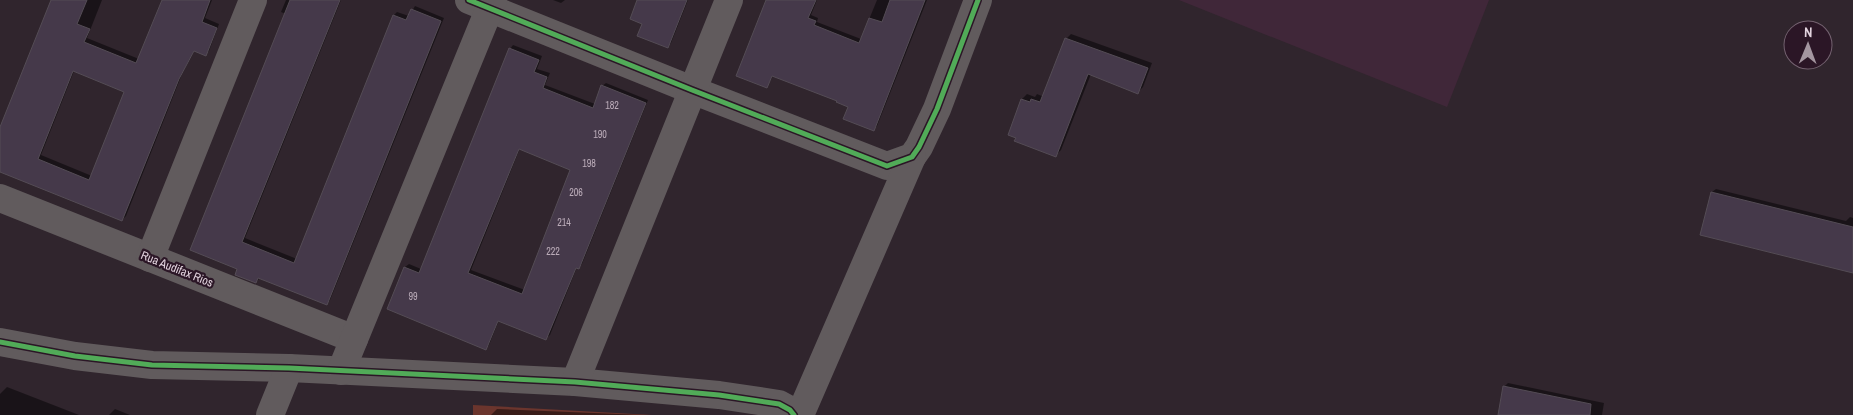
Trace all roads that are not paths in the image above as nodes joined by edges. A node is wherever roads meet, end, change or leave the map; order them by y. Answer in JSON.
{"nodes":[{"id":1,"x":253,"y":0,"type":"edge"},
{"id":2,"x":729,"y":0,"type":"edge"},
{"id":3,"x":978,"y":0,"type":"edge"},
{"id":4,"x":484,"y":3,"type":"edge"},
{"id":5,"x":692,"y":90,"type":"junction"},
{"id":6,"x":912,"y":157,"type":"junction"},
{"id":7,"x":0,"y":198,"type":"edge"},
{"id":8,"x":150,"y":258,"type":"junction"},
{"id":9,"x":354,"y":339,"type":"junction"},
{"id":10,"x":0,"y":342,"type":"edge"},
{"id":11,"x":289,"y":368,"type":"junction"},
{"id":12,"x":340,"y":371,"type":"junction"},
{"id":13,"x":575,"y":382,"type":"junction"},
{"id":14,"x":270,"y":415,"type":"edge"},
{"id":15,"x":794,"y":415,"type":"edge"},
{"id":16,"x":800,"y":415,"type":"edge"}],
"edges":[{"from":1,"to":8,"type":"street"},
{"from":2,"to":5,"type":"street"},
{"from":3,"to":6,"type":"street"},
{"from":4,"to":5,"type":"street"},
{"from":4,"to":9,"type":"street"},
{"from":5,"to":6,"type":"street"},
{"from":5,"to":13,"type":"street"},
{"from":6,"to":16,"type":"street"},
{"from":7,"to":8,"type":"street","name":"Rua Audifax Rios"},
{"from":8,"to":9,"type":"street","name":"Rua Audifax Rios"},
{"from":9,"to":12,"type":"street"},
{"from":10,"to":11,"type":"street"},
{"from":11,"to":12,"type":"street"},
{"from":11,"to":14,"type":"street"},
{"from":12,"to":13,"type":"street"},
{"from":13,"to":15,"type":"street"}]}
